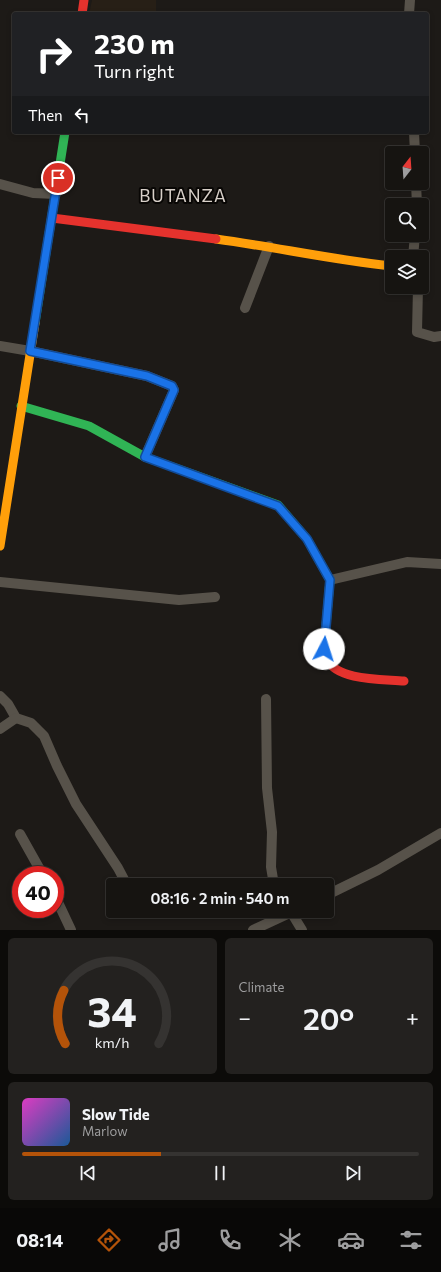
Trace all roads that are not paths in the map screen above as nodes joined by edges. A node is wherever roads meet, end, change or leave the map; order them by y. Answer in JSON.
{"nodes":[{"id":1,"x":84,"y":0,"type":"edge"},
{"id":2,"x":410,"y":0,"type":"edge"},
{"id":3,"x":82,"y":12,"type":"edge"},
{"id":4,"x":409,"y":12,"type":"edge"},
{"id":5,"x":65,"y":134,"type":"edge"},
{"id":6,"x":414,"y":134,"type":"edge"},
{"id":7,"x":415,"y":146,"type":"edge"},
{"id":8,"x":0,"y":184,"type":"edge"},
{"id":9,"x":56,"y":194,"type":"junction"},
{"id":10,"x":52,"y":218,"type":"junction"},
{"id":11,"x":269,"y":246,"type":"junction"},
{"id":12,"x":385,"y":265,"type":"edge"},
{"id":13,"x":418,"y":294,"type":"edge"},
{"id":14,"x":245,"y":308,"type":"dead end"},
{"id":15,"x":441,"y":336,"type":"edge"},
{"id":16,"x":0,"y":346,"type":"edge"},
{"id":17,"x":30,"y":351,"type":"junction"},
{"id":18,"x":21,"y":406,"type":"junction"},
{"id":19,"x":145,"y":457,"type":"junction"},
{"id":20,"x":0,"y":546,"type":"edge"},
{"id":21,"x":441,"y":564,"type":"edge"},
{"id":22,"x":330,"y":580,"type":"junction"},
{"id":23,"x":0,"y":582,"type":"edge"},
{"id":24,"x":215,"y":597,"type":"dead end"},
{"id":25,"x":404,"y":681,"type":"dead end"},
{"id":26,"x":0,"y":696,"type":"edge"},
{"id":27,"x":266,"y":699,"type":"dead end"},
{"id":28,"x":16,"y":718,"type":"junction"},
{"id":29,"x":0,"y":729,"type":"edge"},
{"id":30,"x":441,"y":833,"type":"edge"},
{"id":31,"x":20,"y":834,"type":"dead end"},
{"id":32,"x":38,"y":866,"type":"edge"},
{"id":33,"x":123,"y":878,"type":"edge"},
{"id":34,"x":273,"y":878,"type":"edge"},
{"id":35,"x":334,"y":892,"type":"edge"},
{"id":36,"x":64,"y":915,"type":"edge"},
{"id":37,"x":274,"y":918,"type":"edge"},
{"id":38,"x":296,"y":918,"type":"edge"},
{"id":39,"x":71,"y":930,"type":"edge"},
{"id":40,"x":253,"y":930,"type":"edge"},
{"id":41,"x":302,"y":930,"type":"edge"}],
"edges":[{"from":1,"to":3,"type":"street"},
{"from":2,"to":4,"type":"street"},
{"from":5,"to":9,"type":"street"},
{"from":6,"to":7,"type":"street"},
{"from":8,"to":9,"type":"street"},
{"from":9,"to":10,"type":"street"},
{"from":10,"to":11,"type":"street"},
{"from":10,"to":17,"type":"street"},
{"from":11,"to":12,"type":"street"},
{"from":11,"to":14,"type":"street"},
{"from":13,"to":15,"type":"street"},
{"from":16,"to":17,"type":"street"},
{"from":17,"to":18,"type":"street"},
{"from":17,"to":19,"type":"street"},
{"from":18,"to":19,"type":"street"},
{"from":18,"to":20,"type":"street"},
{"from":19,"to":22,"type":"street"},
{"from":21,"to":22,"type":"street"},
{"from":22,"to":25,"type":"street"},
{"from":23,"to":24,"type":"street"},
{"from":26,"to":28,"type":"street"},
{"from":27,"to":34,"type":"street"},
{"from":28,"to":29,"type":"street"},
{"from":28,"to":33,"type":"street"},
{"from":30,"to":35,"type":"street"},
{"from":31,"to":32,"type":"street"},
{"from":36,"to":39,"type":"street"},
{"from":37,"to":40,"type":"street"},
{"from":38,"to":41,"type":"street"}]}
